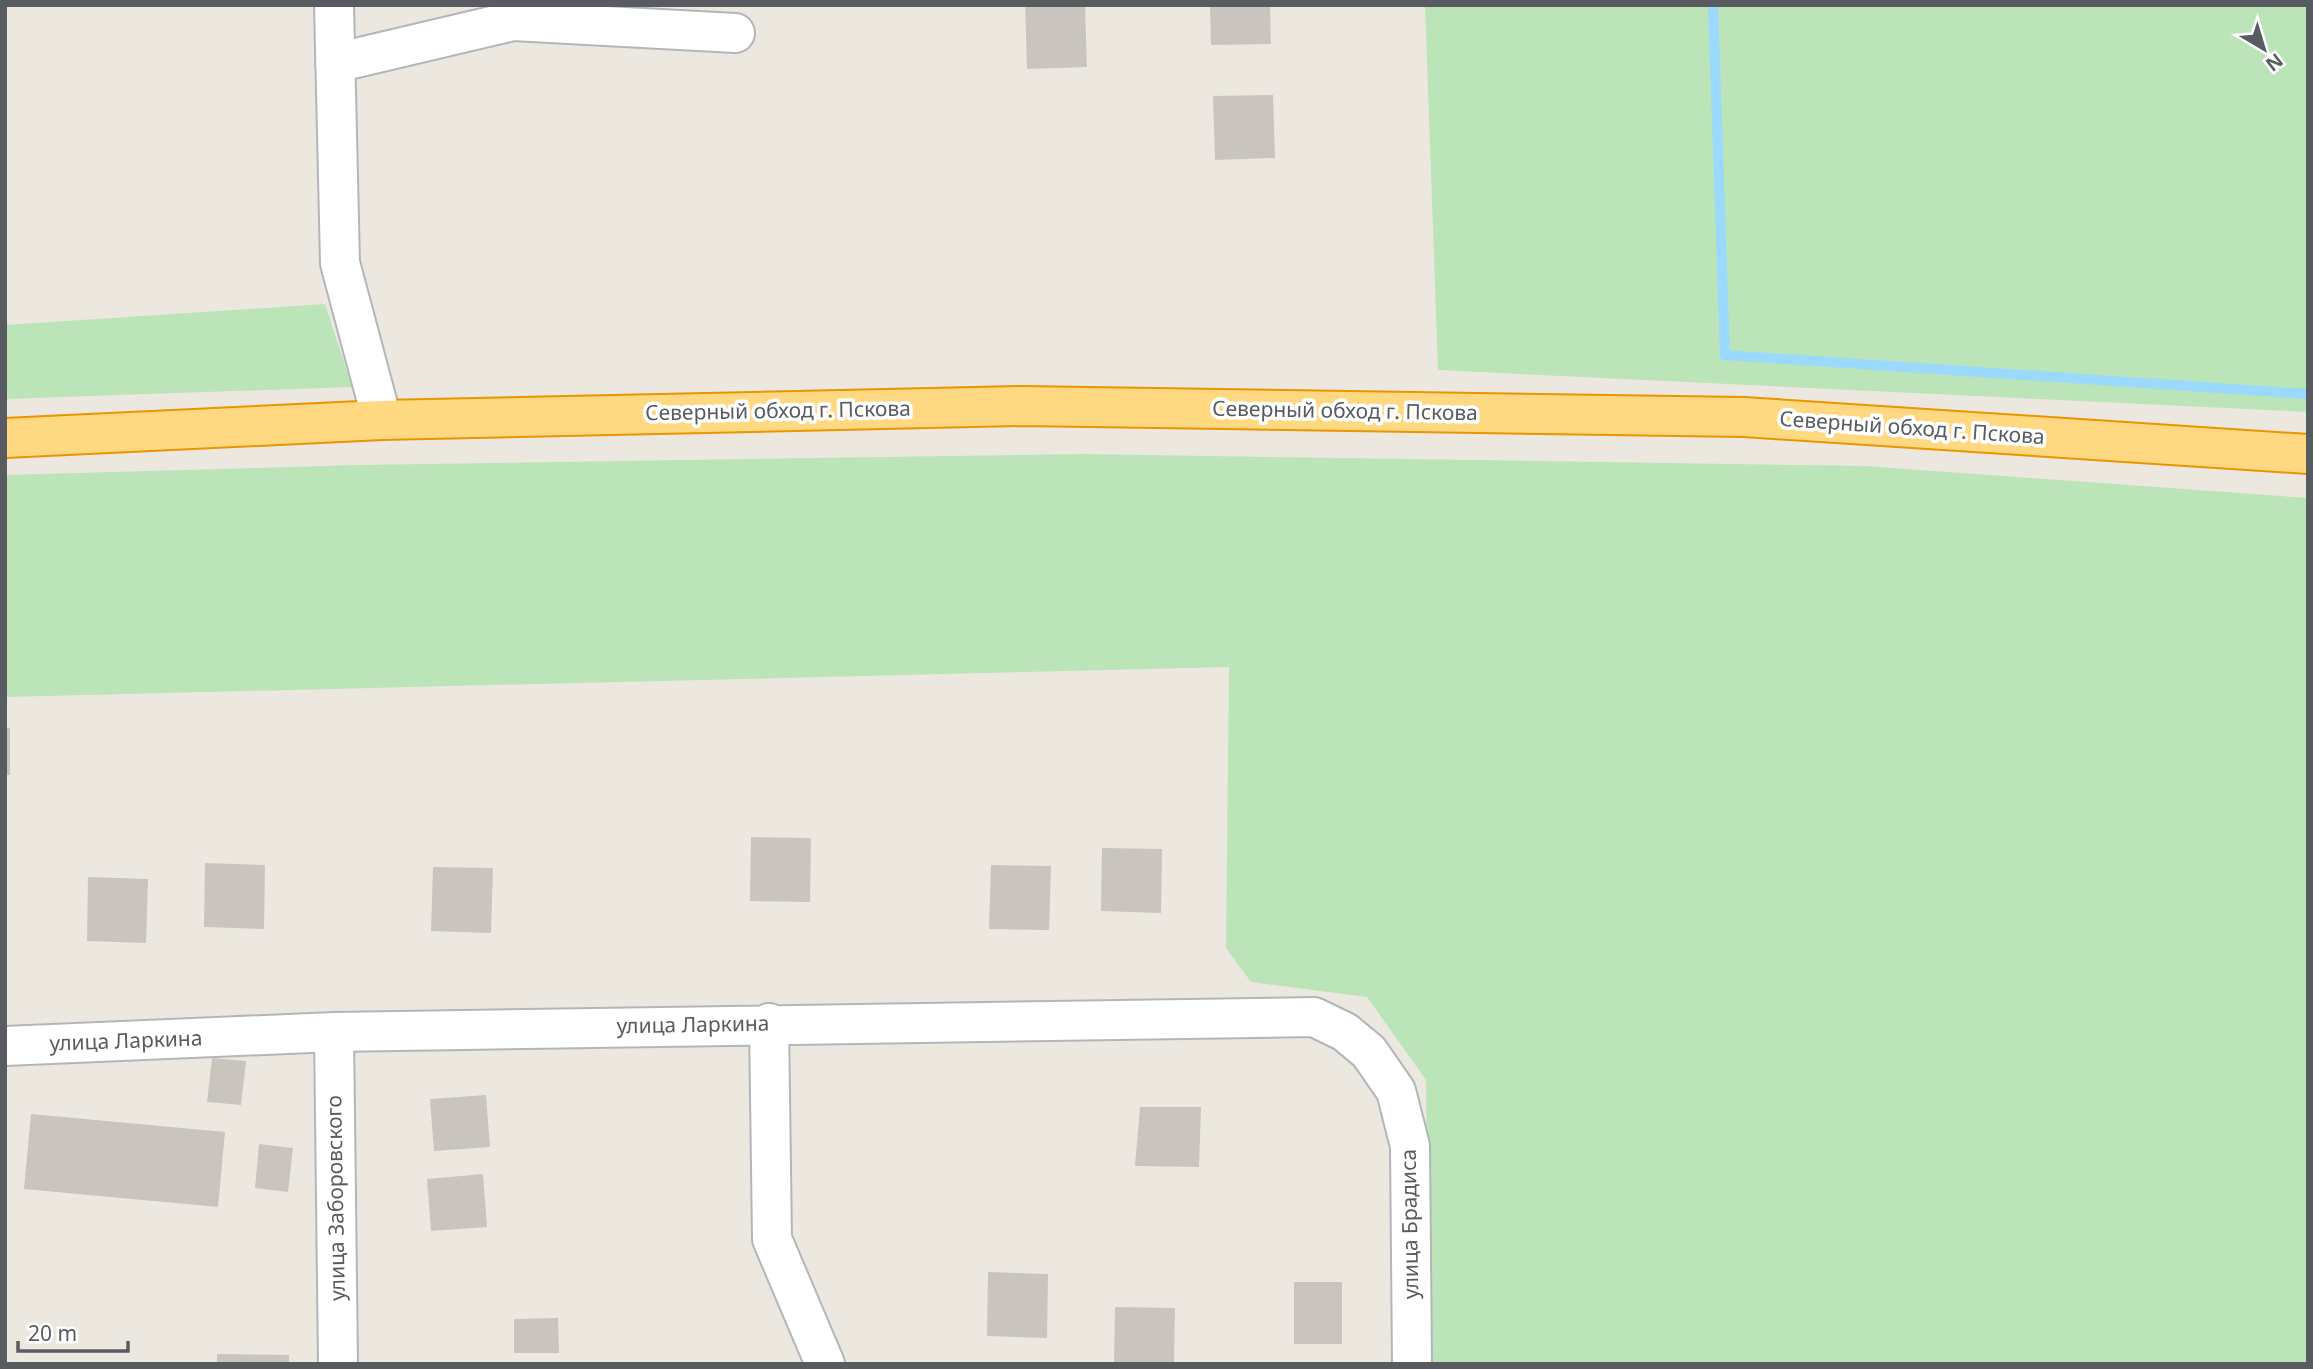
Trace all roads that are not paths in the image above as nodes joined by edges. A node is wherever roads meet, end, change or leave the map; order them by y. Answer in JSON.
{"nodes":[{"id":1,"x":334,"y":5,"type":"edge"},
{"id":2,"x":735,"y":33,"type":"dead end"},
{"id":3,"x":335,"y":63,"type":"junction"},
{"id":4,"x":382,"y":420,"type":"junction"},
{"id":5,"x":5,"y":438,"type":"edge"},
{"id":6,"x":2308,"y":454,"type":"edge"},
{"id":7,"x":769,"y":1023,"type":"junction"},
{"id":8,"x":334,"y":1032,"type":"junction"},
{"id":9,"x":5,"y":1046,"type":"edge"},
{"id":10,"x":1369,"y":1052,"type":"joint"},
{"id":11,"x":338,"y":1364,"type":"edge"},
{"id":12,"x":825,"y":1364,"type":"edge"},
{"id":13,"x":1412,"y":1364,"type":"edge"}],
"edges":[{"from":1,"to":3,"type":"street"},
{"from":2,"to":3,"type":"street"},
{"from":3,"to":4,"type":"street"},
{"from":4,"to":5,"type":"highway","name":"Северный обход г. Пскова"},
{"from":4,"to":6,"type":"highway","name":"Северный обход г. Пскова"},
{"from":7,"to":8,"type":"street","name":"улица Ларкина"},
{"from":7,"to":10,"type":"street","name":"улица Ларкина"},
{"from":7,"to":12,"type":"street"},
{"from":8,"to":9,"type":"street","name":"улица Ларкина"},
{"from":8,"to":11,"type":"street","name":"улица Заборовского"},
{"from":10,"to":13,"type":"street","name":"улица Брадиса"}]}
